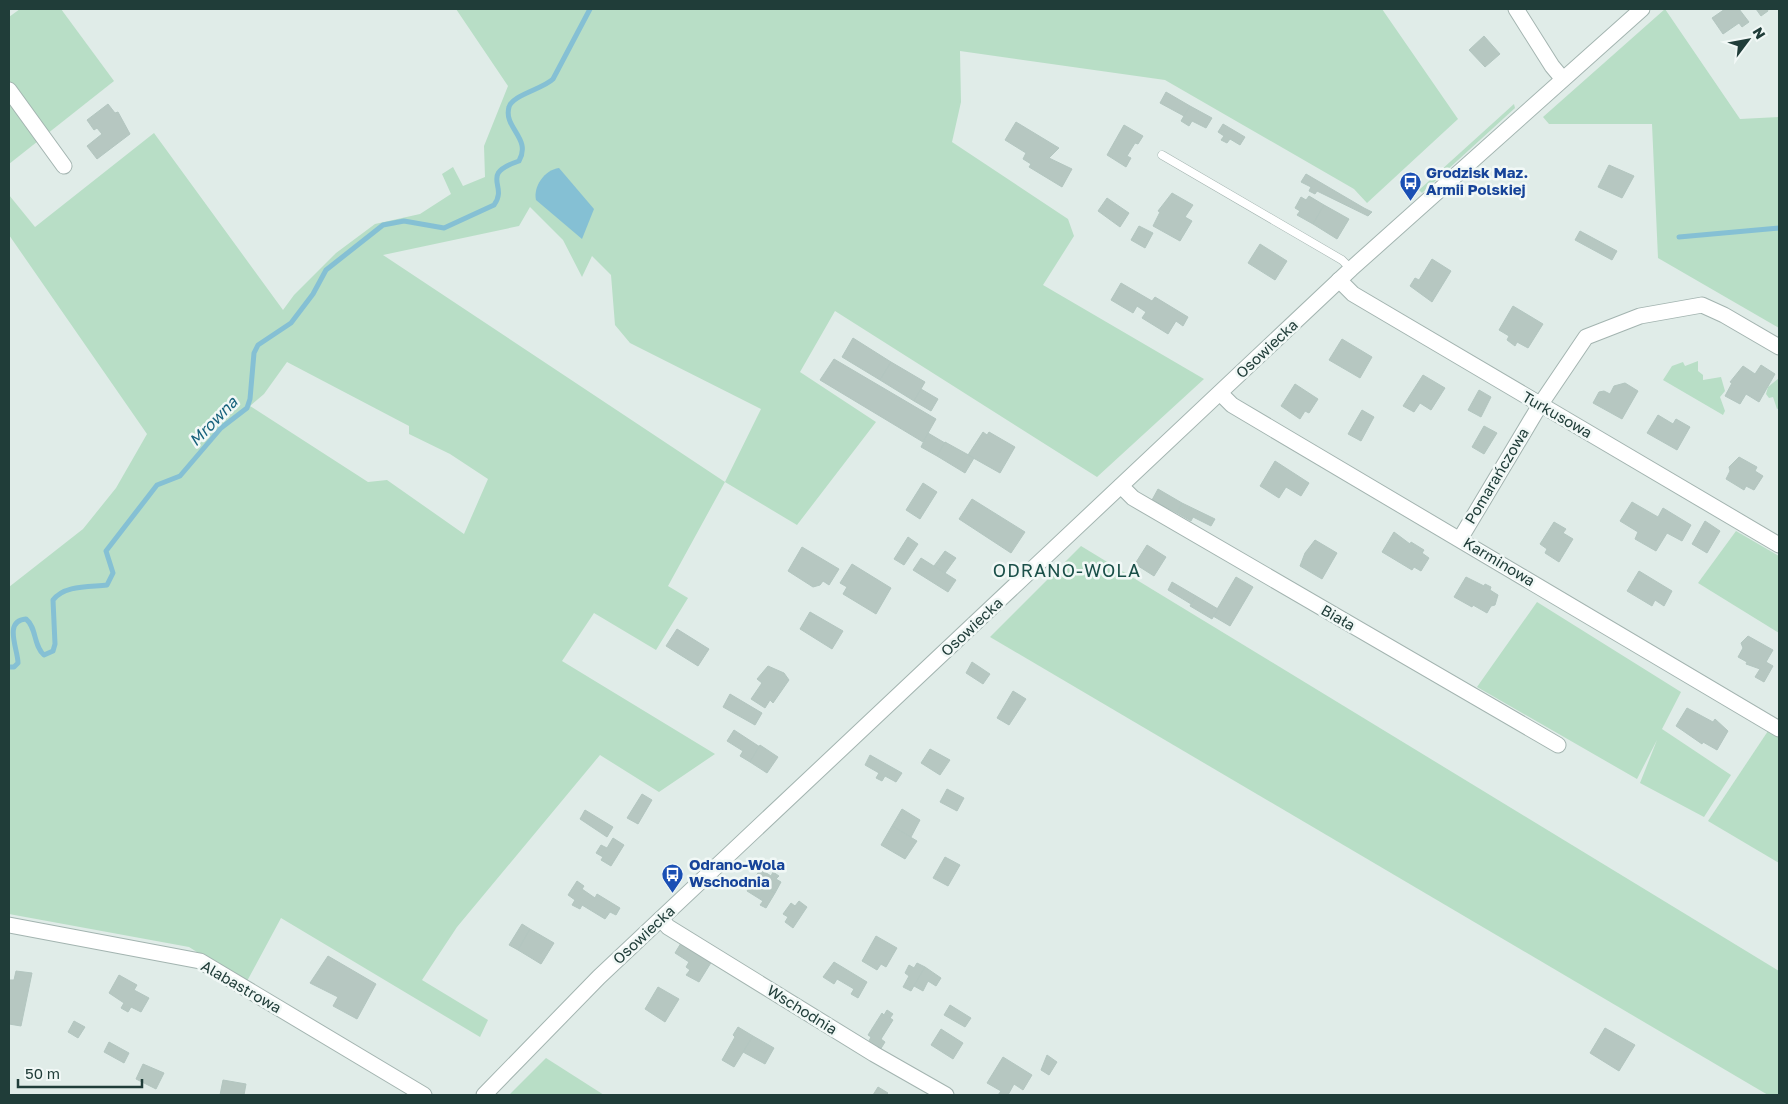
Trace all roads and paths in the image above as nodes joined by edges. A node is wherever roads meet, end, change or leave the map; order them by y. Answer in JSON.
{"nodes":[{"id":1,"x":1516,"y":9,"type":"edge"},
{"id":2,"x":1642,"y":9,"type":"edge"},
{"id":3,"x":1562,"y":78,"type":"junction"},
{"id":4,"x":9,"y":90,"type":"edge"},
{"id":5,"x":1162,"y":154,"type":"dead end"},
{"id":6,"x":64,"y":166,"type":"dead end"},
{"id":7,"x":1351,"y":269,"type":"junction"},
{"id":8,"x":1340,"y":280,"type":"junction"},
{"id":9,"x":1779,"y":347,"type":"edge"},
{"id":10,"x":1220,"y":393,"type":"junction"},
{"id":11,"x":1540,"y":405,"type":"junction"},
{"id":12,"x":1121,"y":486,"type":"junction"},
{"id":13,"x":1460,"y":539,"type":"junction"},
{"id":14,"x":1779,"y":545,"type":"edge"},
{"id":15,"x":1779,"y":728,"type":"edge"},
{"id":16,"x":1558,"y":746,"type":"dead end"},
{"id":17,"x":661,"y":919,"type":"junction"},
{"id":18,"x":9,"y":925,"type":"edge"},
{"id":19,"x":424,"y":1095,"type":"edge"},
{"id":20,"x":484,"y":1095,"type":"edge"},
{"id":21,"x":946,"y":1095,"type":"edge"}],
"edges":[{"from":1,"to":3,"type":"street"},
{"from":2,"to":3,"type":"street","name":"Osowiecka"},
{"from":3,"to":7,"type":"street","name":"Osowiecka"},
{"from":4,"to":6,"type":"street"},
{"from":5,"to":7,"type":"lane"},
{"from":7,"to":8,"type":"street","name":"Osowiecka"},
{"from":8,"to":10,"type":"street","name":"Osowiecka"},
{"from":8,"to":11,"type":"street","name":"Turkusowa"},
{"from":9,"to":11,"type":"street","name":"Pomarańczowa"},
{"from":10,"to":12,"type":"street","name":"Osowiecka"},
{"from":10,"to":13,"type":"street","name":"Karminowa"},
{"from":11,"to":13,"type":"street","name":"Pomarańczowa"},
{"from":11,"to":14,"type":"street","name":"Turkusowa"},
{"from":12,"to":16,"type":"street","name":"Biała"},
{"from":12,"to":17,"type":"street","name":"Osowiecka"},
{"from":13,"to":15,"type":"street","name":"Karminowa"},
{"from":17,"to":20,"type":"street","name":"Osowiecka"},
{"from":17,"to":21,"type":"street","name":"Wschodnia"},
{"from":18,"to":19,"type":"street","name":"Alabastrowa"}]}
